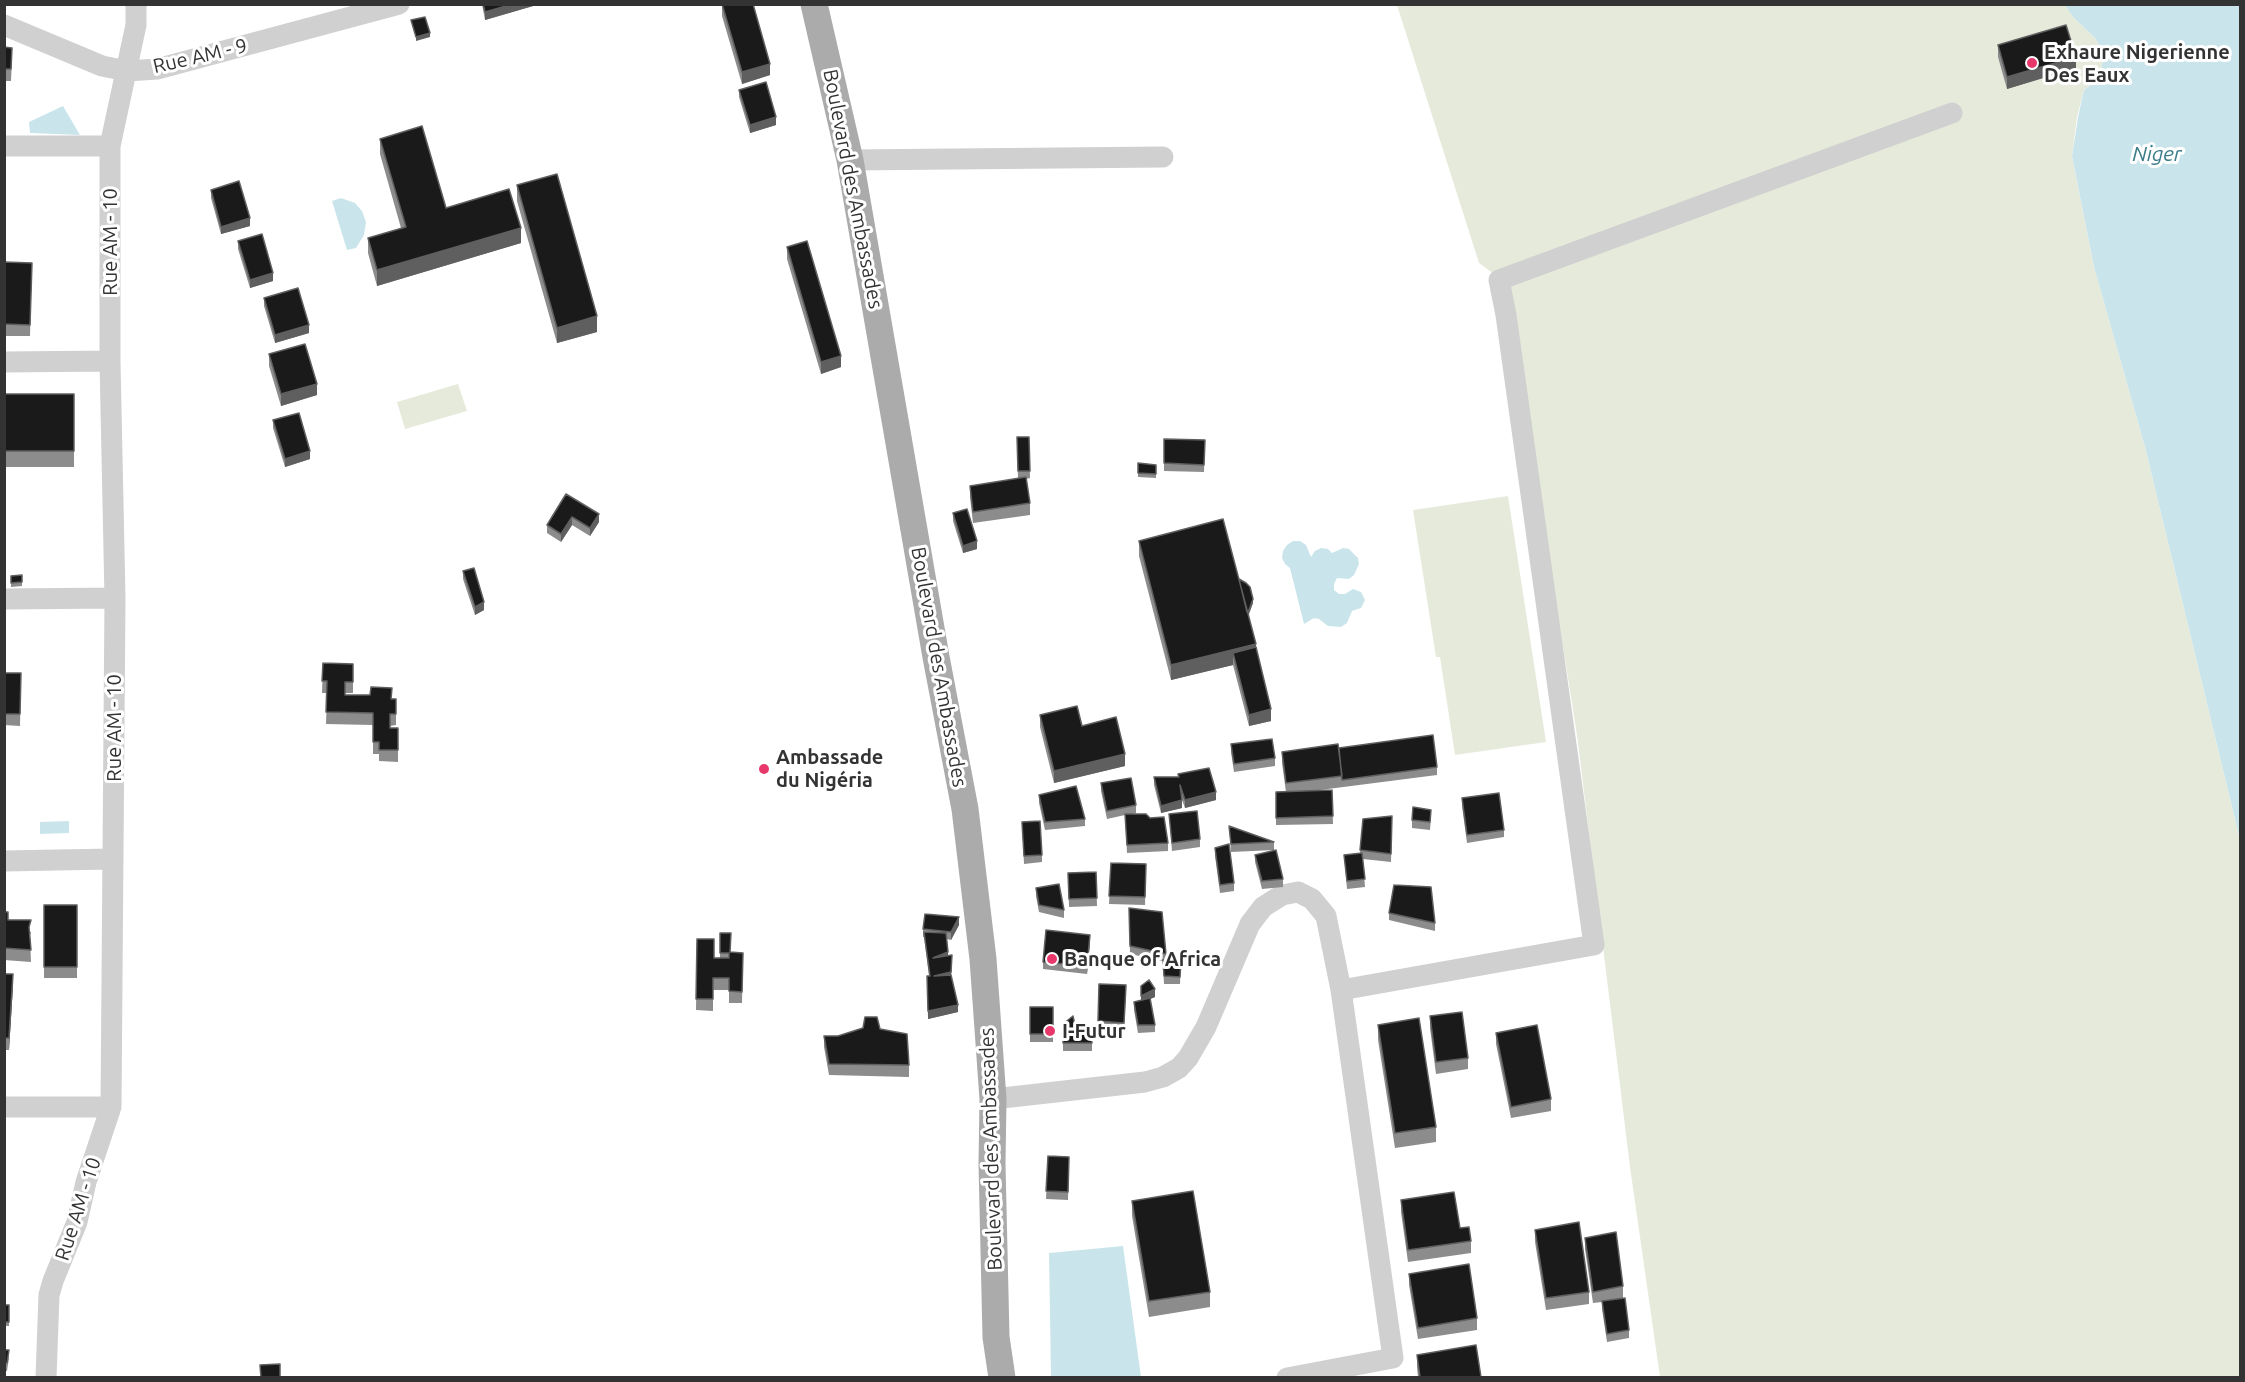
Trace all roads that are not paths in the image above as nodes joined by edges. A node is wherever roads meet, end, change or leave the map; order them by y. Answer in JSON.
{"nodes":[{"id":1,"x":136,"y":4,"type":"edge"},
{"id":2,"x":399,"y":4,"type":"edge"},
{"id":3,"x":814,"y":4,"type":"edge"},
{"id":4,"x":4,"y":25,"type":"edge"},
{"id":5,"x":127,"y":71,"type":"junction"},
{"id":6,"x":1952,"y":113,"type":"dead end"},
{"id":7,"x":4,"y":146,"type":"edge"},
{"id":8,"x":110,"y":146,"type":"junction"},
{"id":9,"x":1163,"y":157,"type":"dead end"},
{"id":10,"x":850,"y":160,"type":"junction"},
{"id":11,"x":110,"y":361,"type":"junction"},
{"id":12,"x":4,"y":362,"type":"edge"},
{"id":13,"x":115,"y":598,"type":"junction"},
{"id":14,"x":4,"y":599,"type":"edge"},
{"id":15,"x":112,"y":859,"type":"junction"},
{"id":16,"x":4,"y":861,"type":"edge"},
{"id":17,"x":1341,"y":990,"type":"junction"},
{"id":18,"x":993,"y":1099,"type":"junction"},
{"id":19,"x":4,"y":1107,"type":"edge"},
{"id":20,"x":111,"y":1107,"type":"junction"},
{"id":21,"x":996,"y":1337,"type":"junction"},
{"id":22,"x":46,"y":1377,"type":"edge"},
{"id":23,"x":984,"y":1377,"type":"edge"},
{"id":24,"x":1002,"y":1377,"type":"edge"},
{"id":25,"x":1287,"y":1377,"type":"edge"}],
"edges":[{"from":1,"to":5,"type":"street","name":"Rue AM - 10"},
{"from":2,"to":5,"type":"street","name":"Rue AM - 9"},
{"from":3,"to":10,"type":"main road","name":"Boulevard des Ambassades"},
{"from":4,"to":5,"type":"street","name":"Rue AM - 9"},
{"from":5,"to":8,"type":"street","name":"Rue AM - 10"},
{"from":6,"to":17,"type":"street"},
{"from":7,"to":8,"type":"street"},
{"from":8,"to":11,"type":"street","name":"Rue AM - 10"},
{"from":9,"to":10,"type":"street"},
{"from":10,"to":18,"type":"main road","name":"Boulevard des Ambassades"},
{"from":11,"to":12,"type":"street"},
{"from":11,"to":13,"type":"street","name":"Rue AM - 10"},
{"from":13,"to":14,"type":"street"},
{"from":13,"to":15,"type":"street","name":"Rue AM - 10"},
{"from":15,"to":16,"type":"street"},
{"from":15,"to":20,"type":"street","name":"Rue AM - 10"},
{"from":17,"to":18,"type":"street"},
{"from":17,"to":25,"type":"street"},
{"from":18,"to":21,"type":"main road","name":"Boulevard des Ambassades"},
{"from":19,"to":20,"type":"street"},
{"from":20,"to":22,"type":"street","name":"Rue AM - 10"},
{"from":21,"to":23,"type":"main road","name":"Boulevard des Ambassades"},
{"from":21,"to":24,"type":"main road","name":"Boulevard des Ambassades"}]}
